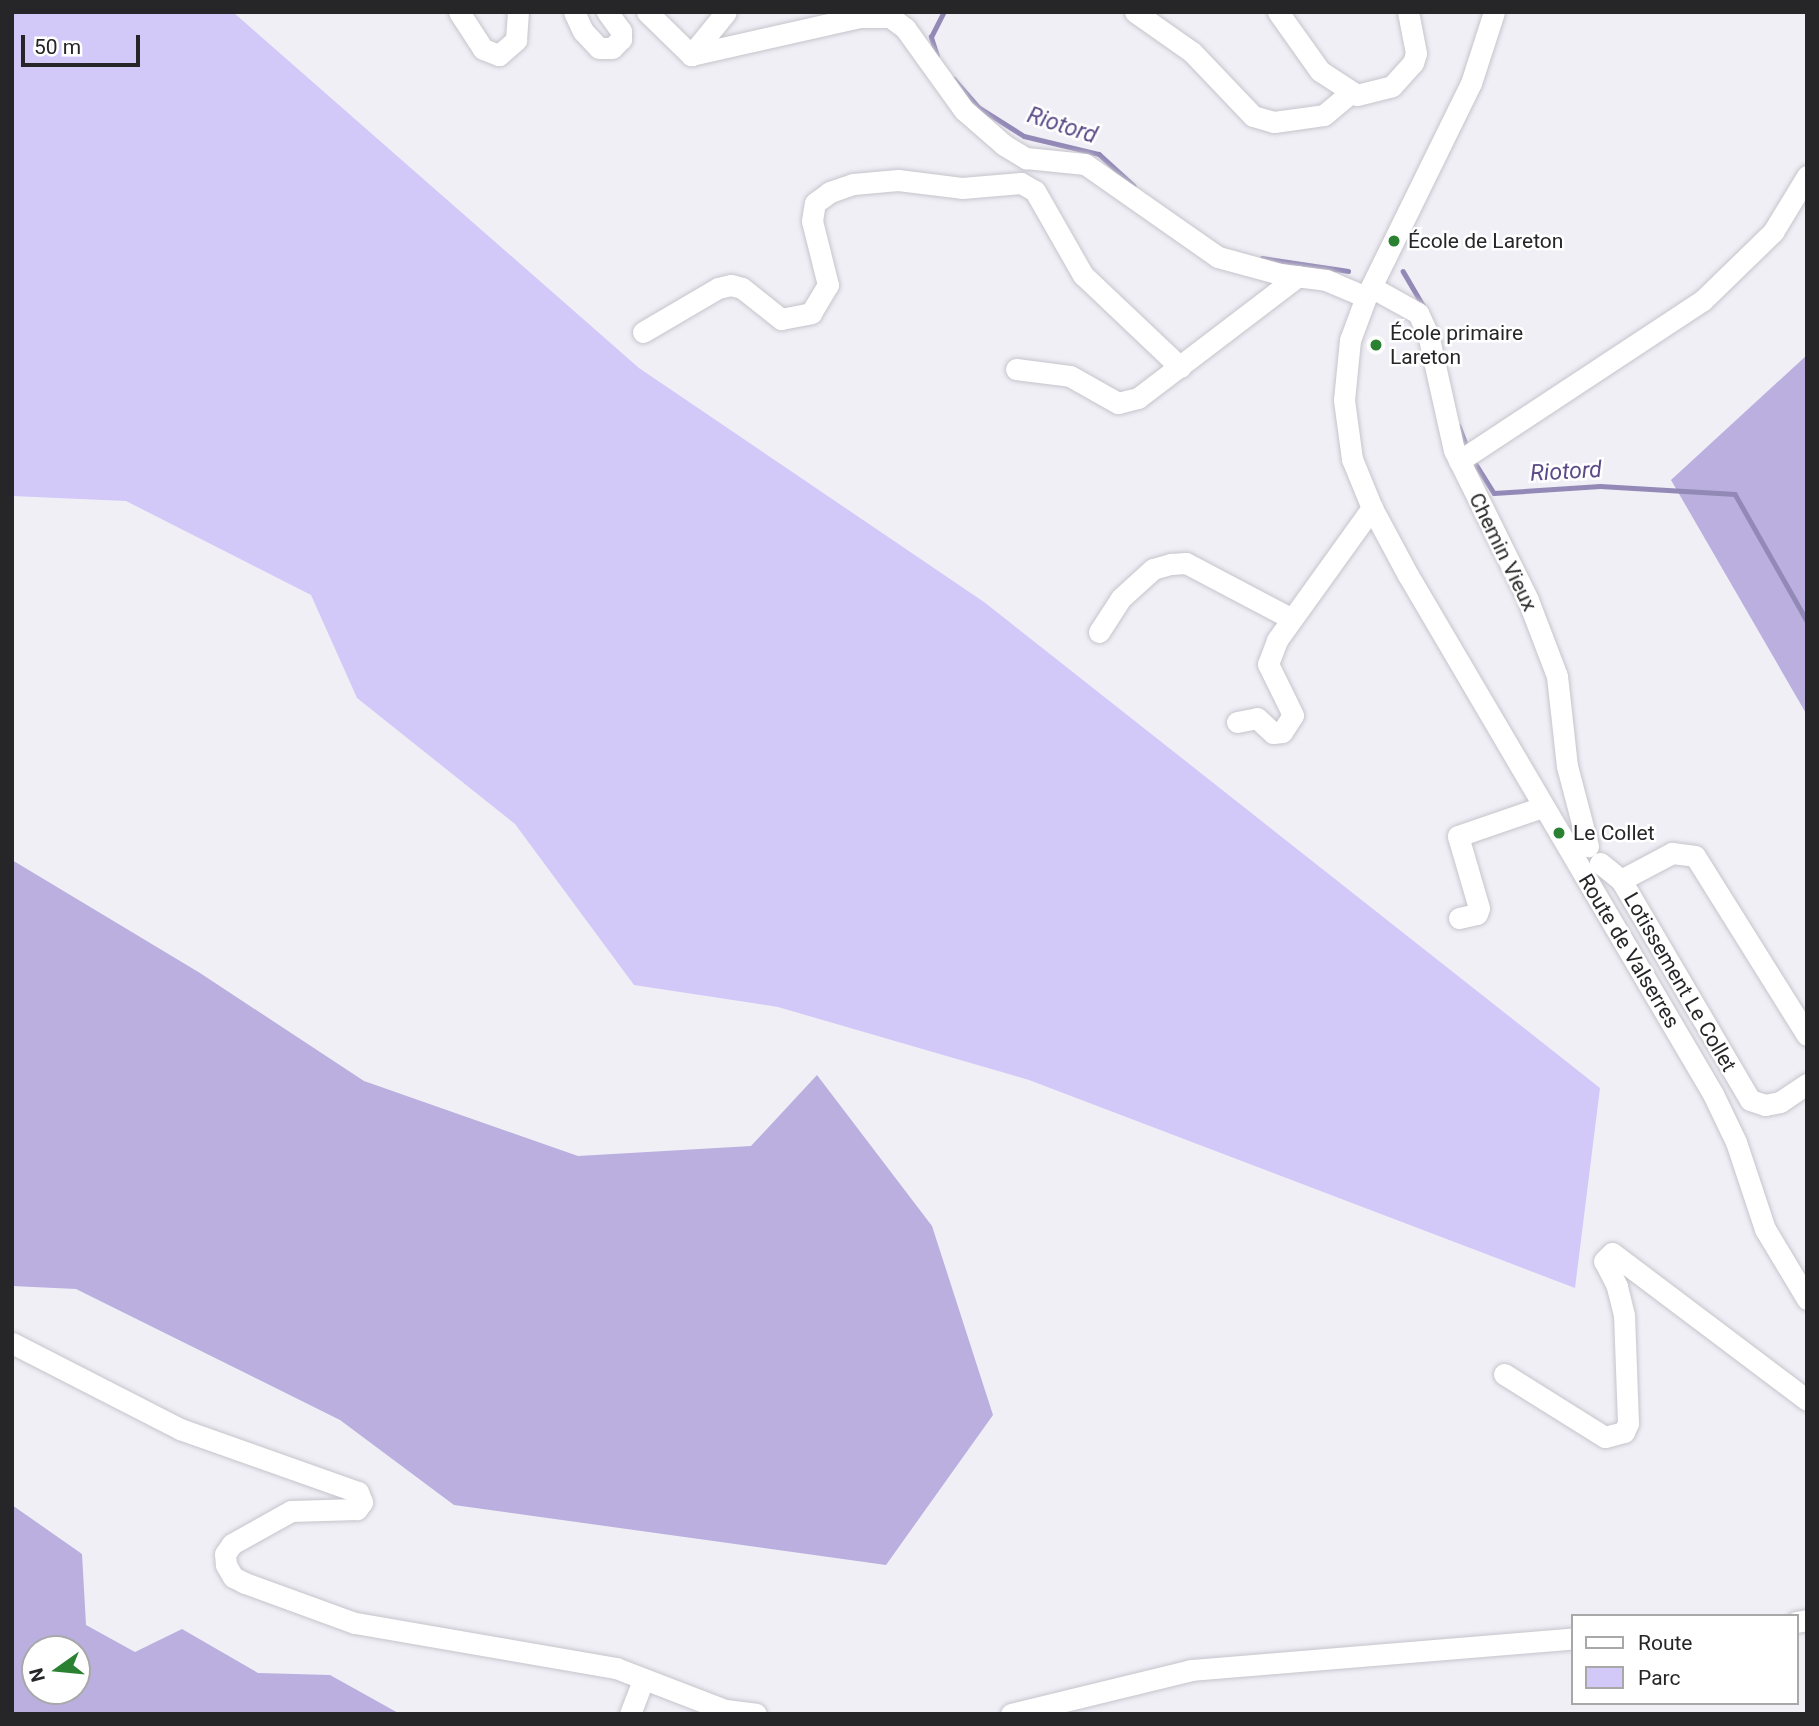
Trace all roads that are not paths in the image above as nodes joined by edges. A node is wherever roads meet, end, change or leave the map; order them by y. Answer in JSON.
{"nodes":[{"id":1,"x":459,"y":12,"type":"edge"},
{"id":2,"x":518,"y":12,"type":"edge"},
{"id":3,"x":574,"y":12,"type":"edge"},
{"id":4,"x":607,"y":12,"type":"edge"},
{"id":5,"x":647,"y":12,"type":"edge"},
{"id":6,"x":726,"y":12,"type":"edge"},
{"id":7,"x":1135,"y":12,"type":"edge"},
{"id":8,"x":1278,"y":12,"type":"edge"},
{"id":9,"x":1408,"y":12,"type":"edge"},
{"id":10,"x":1494,"y":12,"type":"edge"},
{"id":11,"x":691,"y":55,"type":"junction"},
{"id":12,"x":1350,"y":93,"type":"junction"},
{"id":13,"x":1807,"y":176,"type":"edge"},
{"id":14,"x":1298,"y":276,"type":"junction"},
{"id":15,"x":1369,"y":292,"type":"junction"},
{"id":16,"x":643,"y":332,"type":"dead end"},
{"id":17,"x":1180,"y":367,"type":"junction"},
{"id":18,"x":1016,"y":369,"type":"dead end"},
{"id":19,"x":1466,"y":457,"type":"junction"},
{"id":20,"x":1372,"y":508,"type":"junction"},
{"id":21,"x":1292,"y":619,"type":"junction"},
{"id":22,"x":1099,"y":632,"type":"dead end"},
{"id":23,"x":1237,"y":722,"type":"dead end"},
{"id":24,"x":1542,"y":807,"type":"junction"},
{"id":25,"x":1586,"y":854,"type":"junction"},
{"id":26,"x":1621,"y":880,"type":"junction"},
{"id":27,"x":1586,"y":881,"type":"junction"},
{"id":28,"x":1460,"y":918,"type":"dead end"},
{"id":29,"x":1807,"y":1035,"type":"edge"},
{"id":30,"x":1807,"y":1084,"type":"edge"},
{"id":31,"x":1807,"y":1299,"type":"edge"},
{"id":32,"x":12,"y":1343,"type":"edge"},
{"id":33,"x":1504,"y":1374,"type":"dead end"},
{"id":34,"x":1807,"y":1400,"type":"edge"},
{"id":35,"x":1570,"y":1639,"type":"edge"},
{"id":36,"x":643,"y":1680,"type":"junction"},
{"id":37,"x":630,"y":1714,"type":"edge"},
{"id":38,"x":756,"y":1714,"type":"edge"},
{"id":39,"x":1011,"y":1714,"type":"edge"}],
"edges":[{"from":1,"to":2,"type":"street"},
{"from":3,"to":4,"type":"street"},
{"from":5,"to":11,"type":"street"},
{"from":6,"to":11,"type":"street"},
{"from":7,"to":12,"type":"street"},
{"from":8,"to":12,"type":"street"},
{"from":9,"to":12,"type":"street"},
{"from":10,"to":15,"type":"street","name":"Route de Valserres"},
{"from":11,"to":14,"type":"street","name":"Chemin Vieux"},
{"from":13,"to":19,"type":"street"},
{"from":14,"to":15,"type":"street","name":"Chemin Vieux"},
{"from":14,"to":17,"type":"street"},
{"from":15,"to":19,"type":"street","name":"Chemin Vieux"},
{"from":15,"to":20,"type":"street","name":"Route de Valserres"},
{"from":16,"to":17,"type":"street"},
{"from":17,"to":18,"type":"street"},
{"from":19,"to":25,"type":"street","name":"Chemin Vieux"},
{"from":20,"to":21,"type":"street"},
{"from":20,"to":24,"type":"street","name":"Route de Valserres"},
{"from":21,"to":22,"type":"street"},
{"from":21,"to":23,"type":"street"},
{"from":24,"to":25,"type":"street","name":"Route de Valserres"},
{"from":24,"to":28,"type":"street"},
{"from":25,"to":26,"type":"street"},
{"from":25,"to":27,"type":"street","name":"Route de Valserres"},
{"from":25,"to":27,"type":"street"},
{"from":26,"to":29,"type":"street","name":"Lotissement Le Collet"},
{"from":26,"to":30,"type":"street","name":"Lotissement Le Collet"},
{"from":27,"to":31,"type":"street","name":"Route de Valserres"},
{"from":32,"to":36,"type":"street"},
{"from":33,"to":34,"type":"street"},
{"from":35,"to":39,"type":"street"},
{"from":36,"to":37,"type":"street"},
{"from":36,"to":38,"type":"street"}]}
